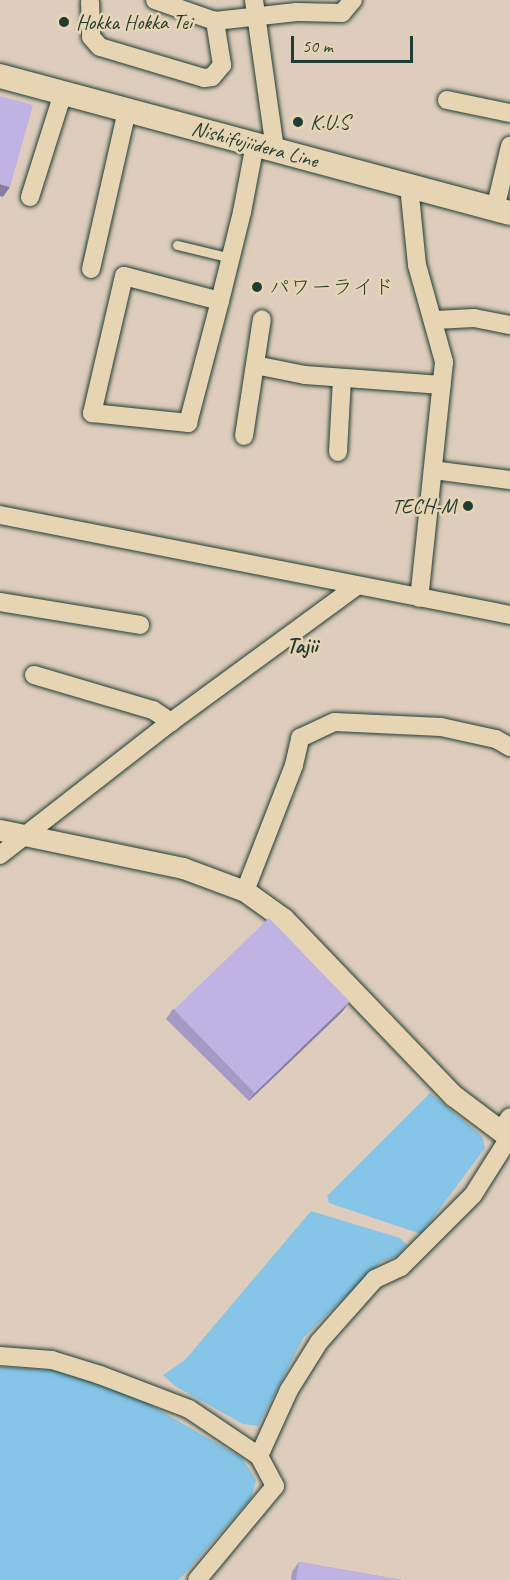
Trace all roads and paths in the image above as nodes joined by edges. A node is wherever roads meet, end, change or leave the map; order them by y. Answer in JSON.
{"nodes":[{"id":1,"x":155,"y":0,"type":"edge"},
{"id":2,"x":353,"y":0,"type":"edge"},
{"id":3,"x":91,"y":1,"type":"edge"},
{"id":4,"x":255,"y":8,"type":"edge"},
{"id":5,"x":215,"y":21,"type":"junction"},
{"id":6,"x":0,"y":76,"type":"edge"},
{"id":7,"x":63,"y":93,"type":"junction"},
{"id":8,"x":447,"y":100,"type":"dead end"},
{"id":9,"x":127,"y":110,"type":"junction"},
{"id":10,"x":510,"y":113,"type":"edge"},
{"id":11,"x":265,"y":146,"type":"junction"},
{"id":12,"x":510,"y":146,"type":"edge"},
{"id":13,"x":409,"y":186,"type":"junction"},
{"id":14,"x":30,"y":197,"type":"dead end"},
{"id":15,"x":502,"y":211,"type":"edge"},
{"id":16,"x":177,"y":244,"type":"dead end"},
{"id":17,"x":231,"y":258,"type":"junction"},
{"id":18,"x":91,"y":270,"type":"dead end"},
{"id":19,"x":220,"y":301,"type":"junction"},
{"id":20,"x":262,"y":319,"type":"dead end"},
{"id":21,"x":435,"y":320,"type":"junction"},
{"id":22,"x":510,"y":325,"type":"edge"},
{"id":23,"x":255,"y":365,"type":"junction"},
{"id":24,"x":342,"y":378,"type":"junction"},
{"id":25,"x":442,"y":385,"type":"junction"},
{"id":26,"x":244,"y":436,"type":"dead end"},
{"id":27,"x":338,"y":452,"type":"dead end"},
{"id":28,"x":434,"y":470,"type":"junction"},
{"id":29,"x":510,"y":480,"type":"edge"},
{"id":30,"x":0,"y":515,"type":"edge"},
{"id":31,"x":357,"y":586,"type":"junction"},
{"id":32,"x":419,"y":598,"type":"junction"},
{"id":33,"x":0,"y":602,"type":"edge"},
{"id":34,"x":510,"y":615,"type":"edge"},
{"id":35,"x":140,"y":625,"type":"dead end"},
{"id":36,"x":34,"y":675,"type":"dead end"},
{"id":37,"x":171,"y":722,"type":"junction"},
{"id":38,"x":510,"y":747,"type":"edge"},
{"id":39,"x":0,"y":830,"type":"edge"},
{"id":40,"x":27,"y":835,"type":"junction"},
{"id":41,"x":0,"y":855,"type":"edge"},
{"id":42,"x":245,"y":891,"type":"junction"},
{"id":43,"x":507,"y":1131,"type":"edge"},
{"id":44,"x":0,"y":1356,"type":"edge"},
{"id":45,"x":259,"y":1456,"type":"junction"},
{"id":46,"x":197,"y":1580,"type":"edge"}],
"edges":[{"from":1,"to":5,"type":"street"},
{"from":2,"to":4,"type":"street"},
{"from":3,"to":5,"type":"street"},
{"from":4,"to":5,"type":"street"},
{"from":4,"to":11,"type":"street"},
{"from":6,"to":7,"type":"main road","name":"Nishifujiidera Line"},
{"from":7,"to":9,"type":"main road","name":"Nishifujiidera Line"},
{"from":7,"to":14,"type":"street"},
{"from":8,"to":10,"type":"street"},
{"from":9,"to":11,"type":"main road","name":"Nishifujiidera Line"},
{"from":9,"to":18,"type":"street"},
{"from":11,"to":13,"type":"main road","name":"Nishifujiidera Line"},
{"from":11,"to":17,"type":"street"},
{"from":12,"to":15,"type":"street"},
{"from":13,"to":15,"type":"main road","name":"Nishifujiidera Line"},
{"from":13,"to":21,"type":"street"},
{"from":16,"to":17,"type":"lane"},
{"from":17,"to":19,"type":"street"},
{"from":19,"to":19,"type":"street"},
{"from":20,"to":23,"type":"street"},
{"from":21,"to":22,"type":"street"},
{"from":21,"to":25,"type":"street"},
{"from":23,"to":24,"type":"street"},
{"from":23,"to":26,"type":"street"},
{"from":24,"to":25,"type":"street"},
{"from":24,"to":27,"type":"street"},
{"from":25,"to":28,"type":"street"},
{"from":28,"to":29,"type":"street"},
{"from":28,"to":32,"type":"street"},
{"from":30,"to":31,"type":"street"},
{"from":31,"to":32,"type":"street"},
{"from":31,"to":37,"type":"street"},
{"from":32,"to":34,"type":"street"},
{"from":33,"to":35,"type":"street"},
{"from":36,"to":37,"type":"street"},
{"from":37,"to":40,"type":"street"},
{"from":38,"to":42,"type":"street"},
{"from":39,"to":40,"type":"street"},
{"from":40,"to":41,"type":"street"},
{"from":40,"to":42,"type":"street"},
{"from":42,"to":43,"type":"street"},
{"from":43,"to":45,"type":"street"},
{"from":44,"to":45,"type":"street"},
{"from":45,"to":46,"type":"street"}]}
